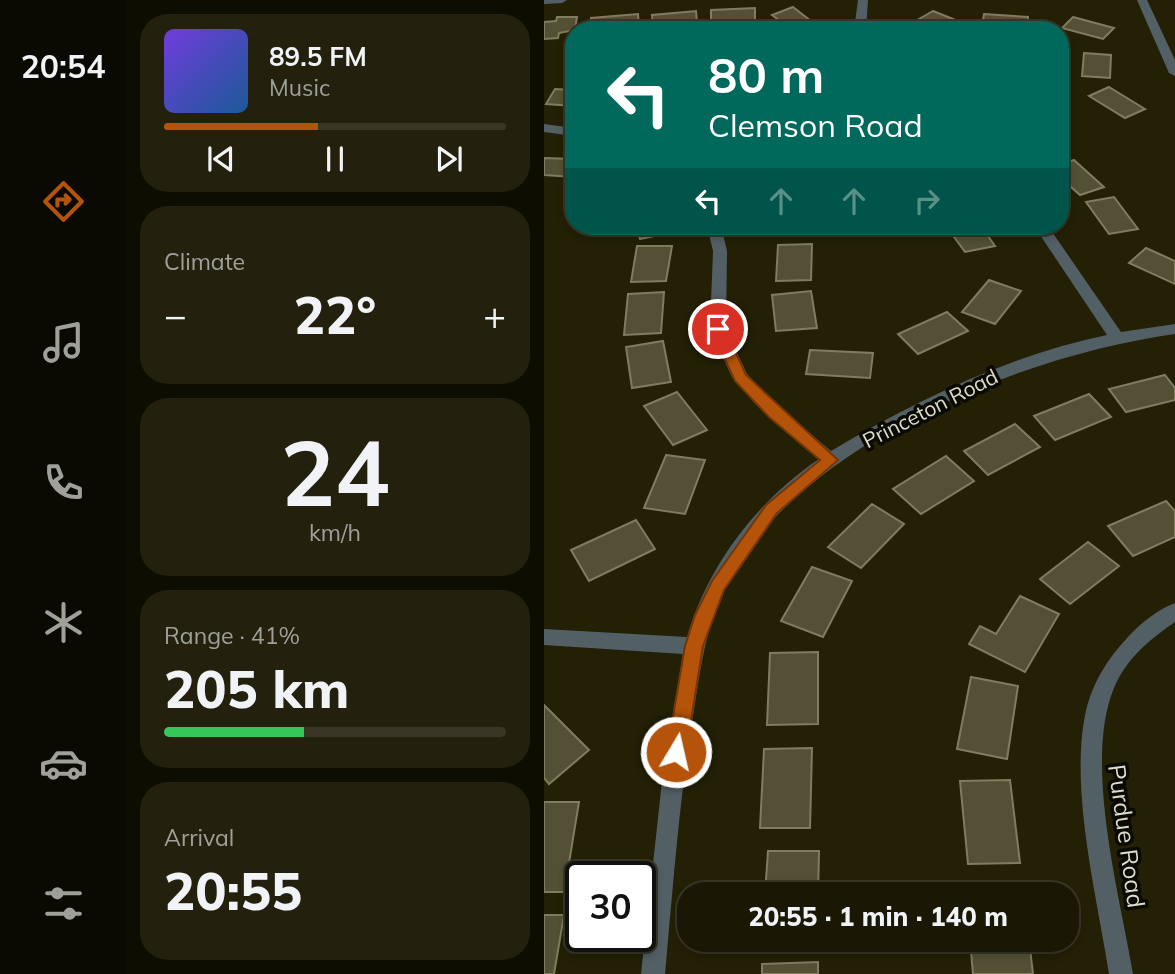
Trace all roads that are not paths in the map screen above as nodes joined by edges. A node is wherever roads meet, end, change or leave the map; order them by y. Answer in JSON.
{"nodes":[{"id":1,"x":562,"y":0,"type":"edge"},
{"id":2,"x":863,"y":0,"type":"edge"},
{"id":3,"x":1142,"y":0,"type":"edge"},
{"id":4,"x":544,"y":1,"type":"edge"},
{"id":5,"x":861,"y":21,"type":"edge"},
{"id":6,"x":1175,"y":74,"type":"edge"},
{"id":7,"x":544,"y":128,"type":"edge"},
{"id":8,"x":565,"y":131,"type":"edge"},
{"id":9,"x":716,"y":235,"type":"edge"},
{"id":10,"x":1047,"y":235,"type":"edge"},
{"id":11,"x":1175,"y":329,"type":"edge"},
{"id":12,"x":1117,"y":338,"type":"junction"},
{"id":13,"x":830,"y":460,"type":"junction"},
{"id":14,"x":1175,"y":611,"type":"edge"},
{"id":15,"x":544,"y":637,"type":"edge"},
{"id":16,"x":694,"y":646,"type":"junction"},
{"id":17,"x":653,"y":974,"type":"edge"},
{"id":18,"x":1121,"y":974,"type":"edge"}],
"edges":[{"from":1,"to":4,"type":"street"},
{"from":2,"to":5,"type":"street"},
{"from":3,"to":6,"type":"street"},
{"from":7,"to":8,"type":"street"},
{"from":9,"to":13,"type":"street"},
{"from":10,"to":12,"type":"street"},
{"from":11,"to":12,"type":"street","name":"Princeton Road"},
{"from":12,"to":13,"type":"street","name":"Princeton Road"},
{"from":13,"to":16,"type":"street","name":"Princeton Road"},
{"from":14,"to":18,"type":"street","name":"Purdue Road"},
{"from":15,"to":16,"type":"street"},
{"from":16,"to":17,"type":"street","name":"Princeton Road"}]}
